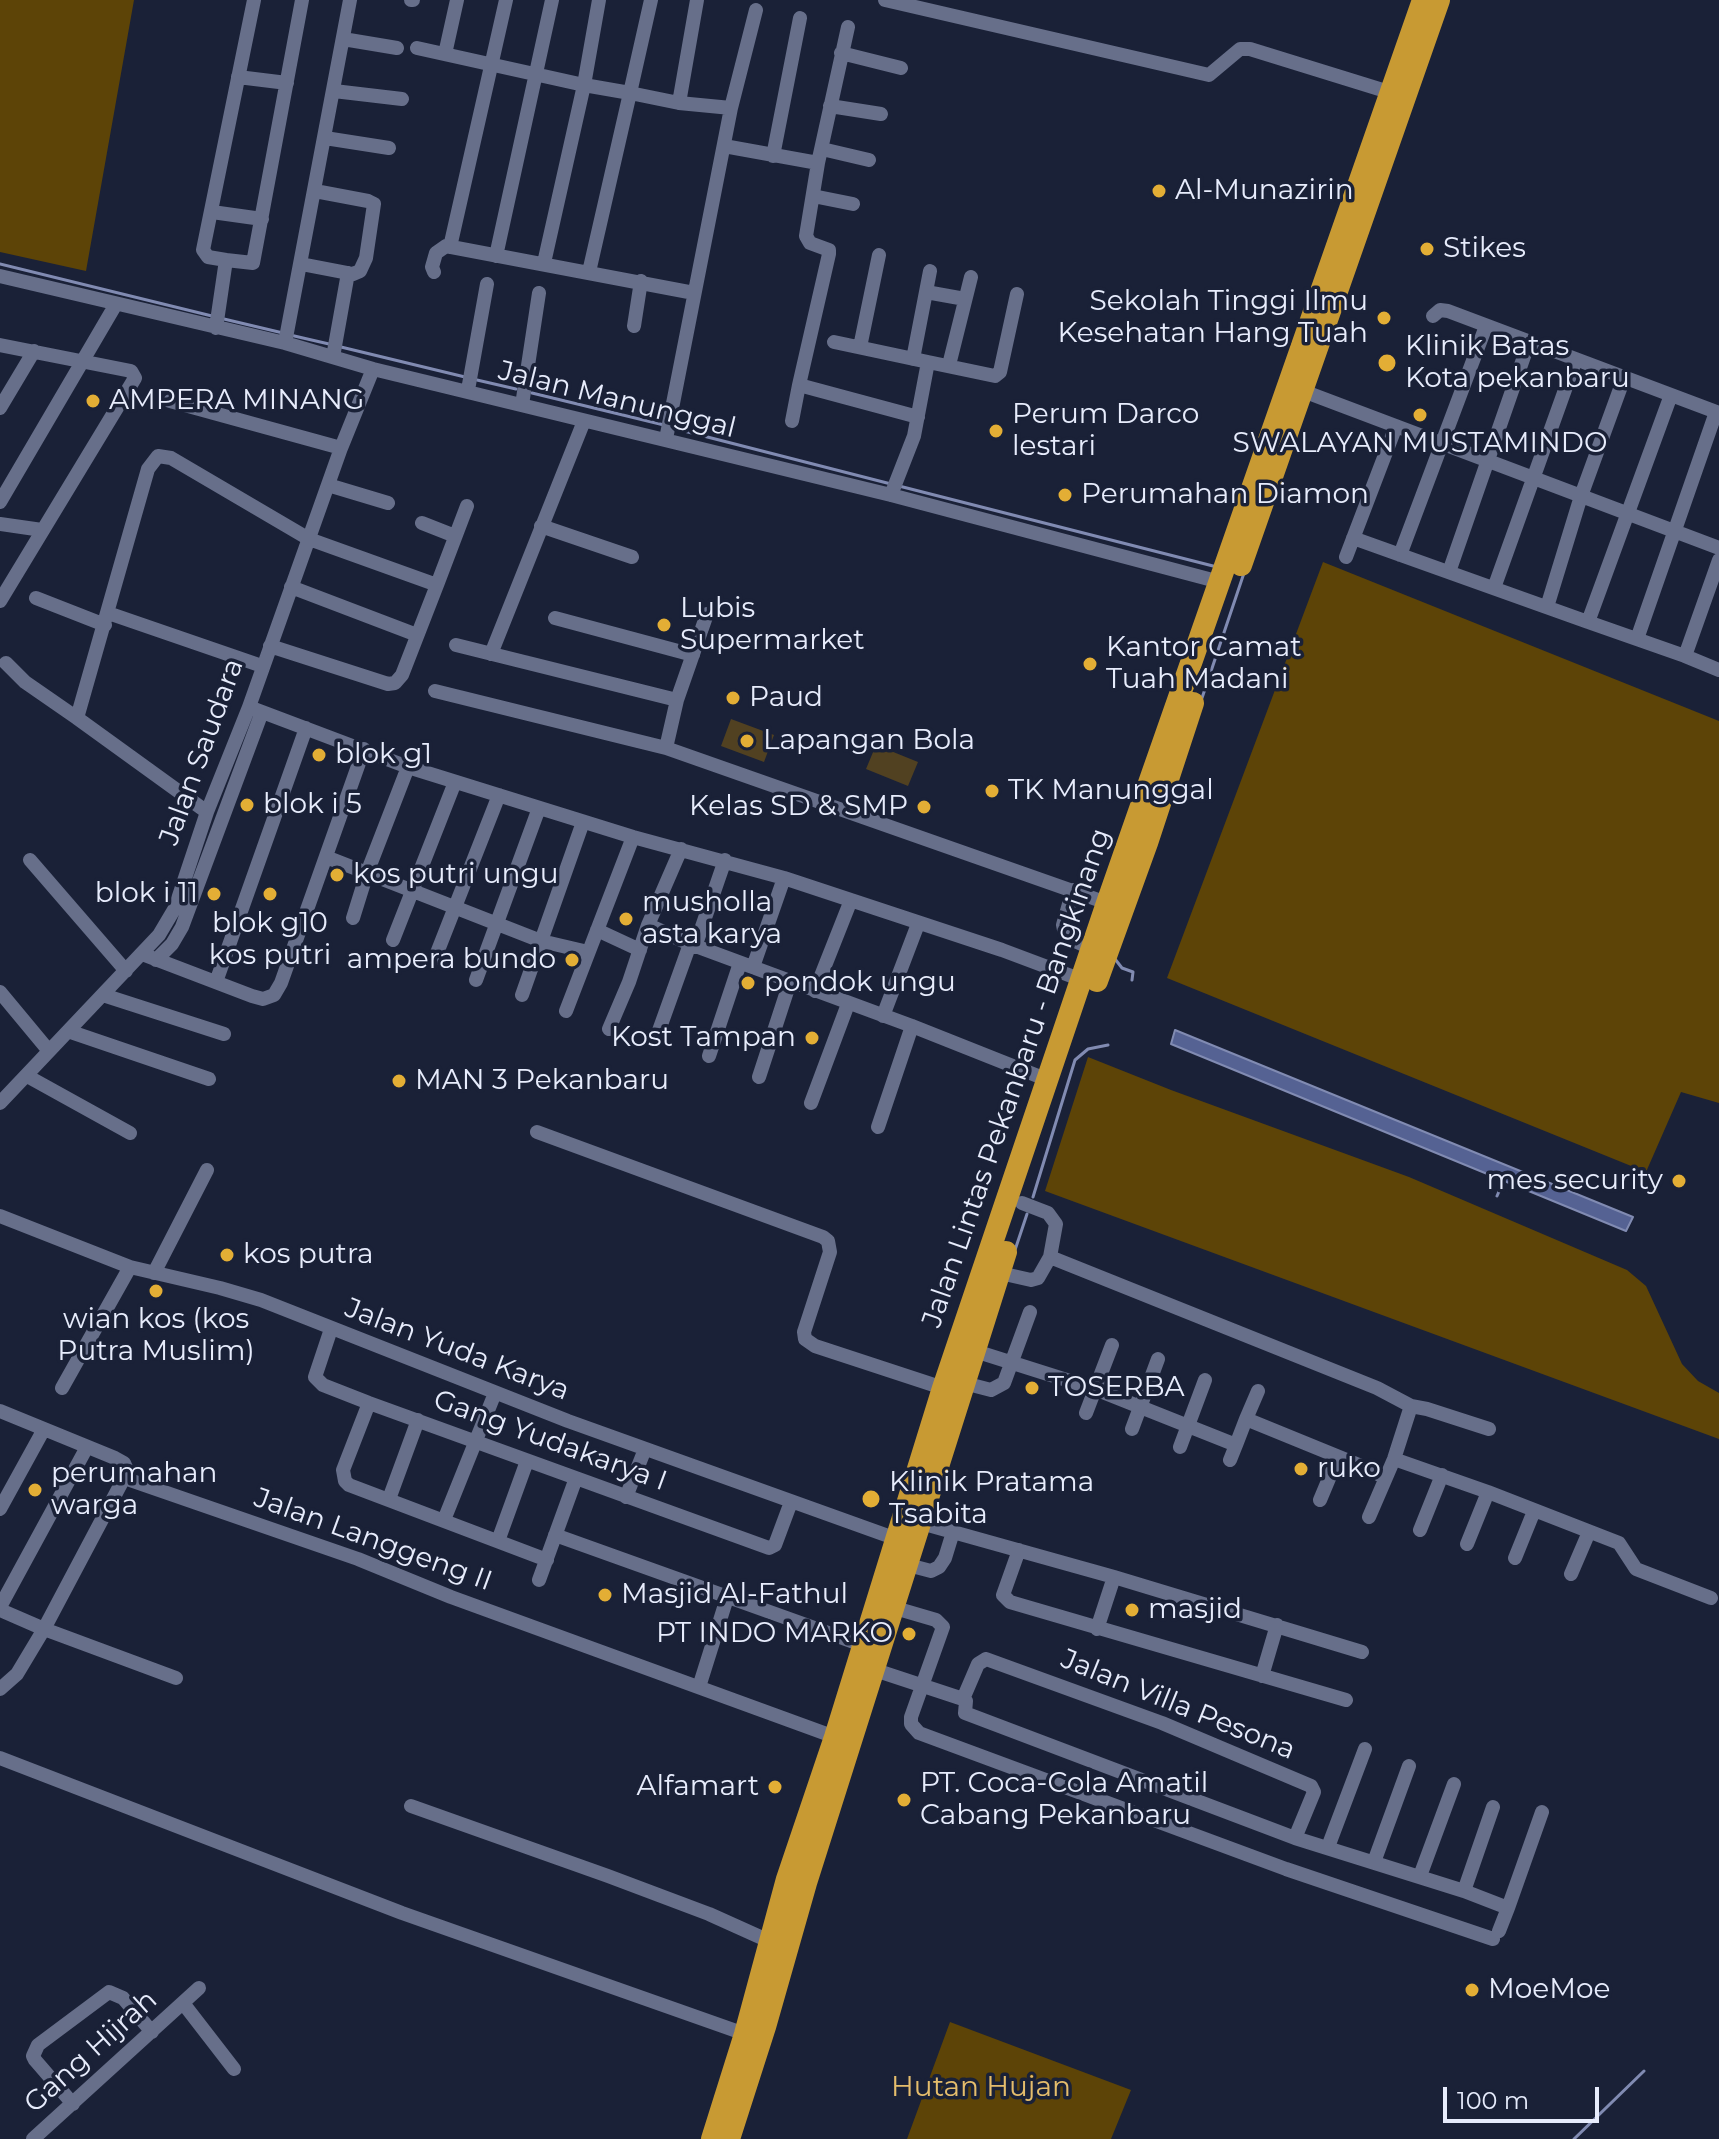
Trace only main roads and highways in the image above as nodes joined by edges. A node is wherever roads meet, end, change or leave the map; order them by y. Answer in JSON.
{"nodes":[{"id":1,"x":1423,"y":1,"type":"edge"},
{"id":2,"x":1224,"y":590,"type":"junction"},
{"id":3,"x":1170,"y":746,"type":"junction"},
{"id":4,"x":954,"y":1385,"type":"junction"},
{"id":5,"x":796,"y":1881,"type":"junction"},
{"id":6,"x":712,"y":2139,"type":"edge"},
{"id":7,"x":729,"y":2139,"type":"edge"}],
"edges":[{"from":1,"to":2,"type":"highway","name":"Jalan Lintas Pekanbaru - Bangkinang"},
{"from":1,"to":2,"type":"highway","name":"Jalan Lintas Pekanbaru - Bangkinang"},
{"from":2,"to":3,"type":"highway","name":"Jalan Lintas Pekanbaru - Bangkinang"},
{"from":3,"to":4,"type":"highway","name":"Jalan Lintas Pekanbaru - Bangkinang"},
{"from":3,"to":4,"type":"highway","name":"Jalan Lintas Pekanbaru - Bangkinang"},
{"from":4,"to":5,"type":"highway","name":"Jalan Lintas Pekanbaru - Bangkinang"},
{"from":4,"to":5,"type":"highway","name":"Jalan Lintas Pekanbaru - Bangkinang"},
{"from":5,"to":6,"type":"highway","name":"Jalan Lintas Pekanbaru - Bangkinang"},
{"from":5,"to":7,"type":"highway","name":"Jalan Lintas Pekanbaru - Bangkinang"}]}
